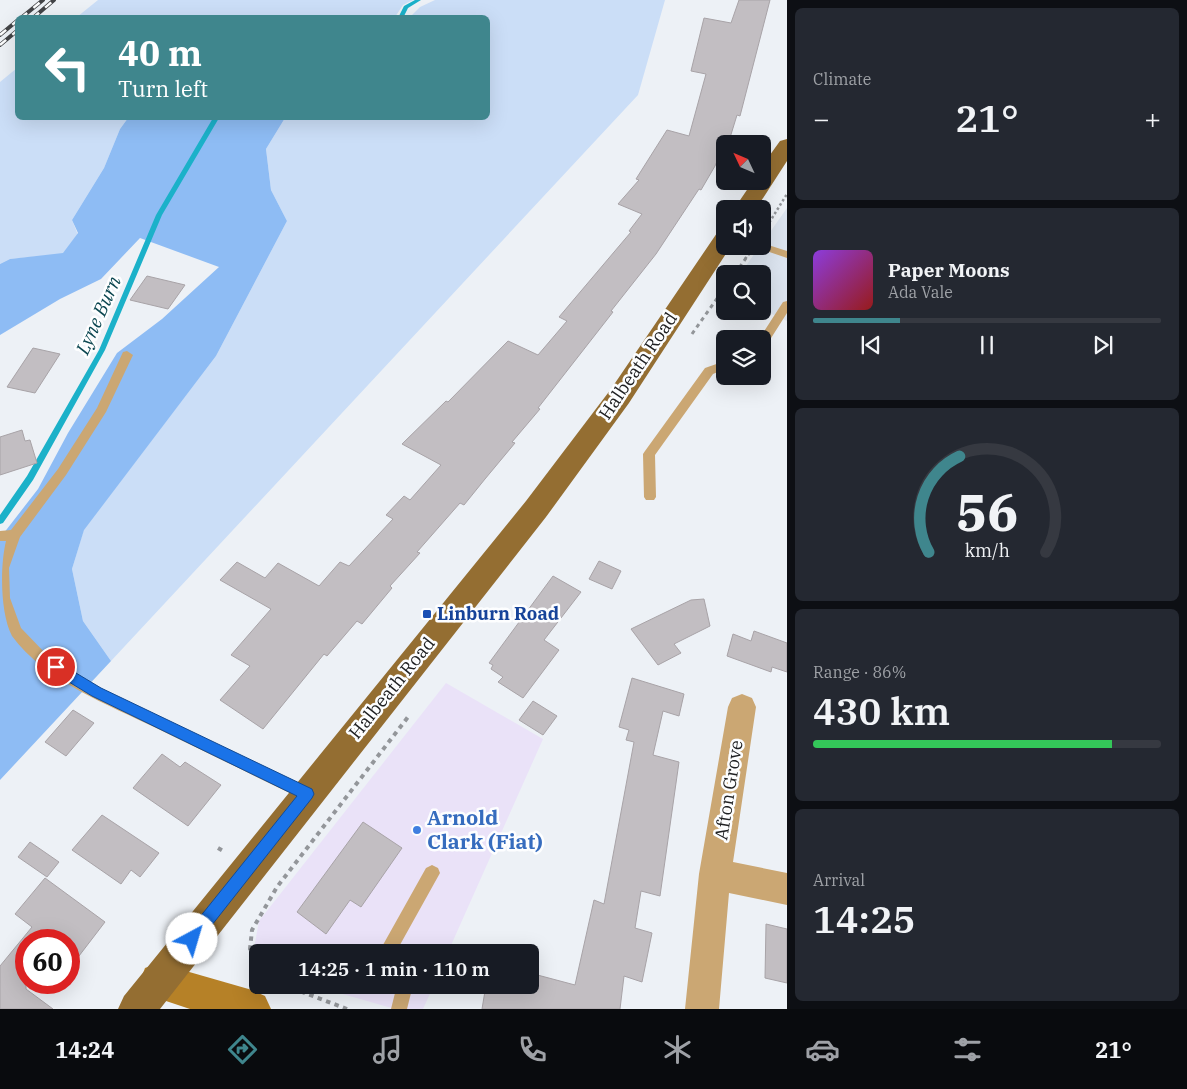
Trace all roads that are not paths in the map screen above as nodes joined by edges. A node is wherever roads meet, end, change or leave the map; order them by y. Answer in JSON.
{"nodes":[{"id":1,"x":787,"y":145,"type":"edge"},
{"id":2,"x":751,"y":200,"type":"edge"},
{"id":3,"x":771,"y":249,"type":"edge"},
{"id":4,"x":783,"y":253,"type":"edge"},
{"id":5,"x":730,"y":255,"type":"edge"},
{"id":6,"x":787,"y":305,"type":"edge"},
{"id":7,"x":771,"y":330,"type":"edge"},
{"id":8,"x":127,"y":355,"type":"dead end"},
{"id":9,"x":716,"y":368,"type":"edge"},
{"id":10,"x":650,"y":497,"type":"dead end"},
{"id":11,"x":15,"y":535,"type":"junction"},
{"id":12,"x":0,"y":536,"type":"edge"},
{"id":13,"x":742,"y":707,"type":"dead end"},
{"id":14,"x":307,"y":794,"type":"junction"},
{"id":15,"x":432,"y":873,"type":"dead end"},
{"id":16,"x":715,"y":874,"type":"junction"},
{"id":17,"x":787,"y":889,"type":"edge"},
{"id":18,"x":392,"y":944,"type":"edge"},
{"id":19,"x":158,"y":981,"type":"junction"},
{"id":20,"x":403,"y":994,"type":"edge"},
{"id":21,"x":137,"y":1009,"type":"edge"},
{"id":22,"x":252,"y":1009,"type":"edge"},
{"id":23,"x":399,"y":1009,"type":"edge"},
{"id":24,"x":702,"y":1009,"type":"edge"}],
"edges":[{"from":1,"to":2,"type":"main road"},
{"from":3,"to":4,"type":"lane"},
{"from":5,"to":14,"type":"main road","name":"Halbeath Road"},
{"from":6,"to":7,"type":"lane"},
{"from":8,"to":11,"type":"lane"},
{"from":9,"to":10,"type":"lane"},
{"from":11,"to":12,"type":"lane"},
{"from":11,"to":14,"type":"lane"},
{"from":13,"to":16,"type":"street","name":"Afton Grove"},
{"from":14,"to":19,"type":"main road","name":"Halbeath Road"},
{"from":15,"to":18,"type":"lane"},
{"from":16,"to":17,"type":"street"},
{"from":16,"to":24,"type":"street","name":"Afton Grove"},
{"from":19,"to":21,"type":"main road","name":"Halbeath Road"},
{"from":19,"to":22,"type":"street"},
{"from":20,"to":23,"type":"lane"}]}
